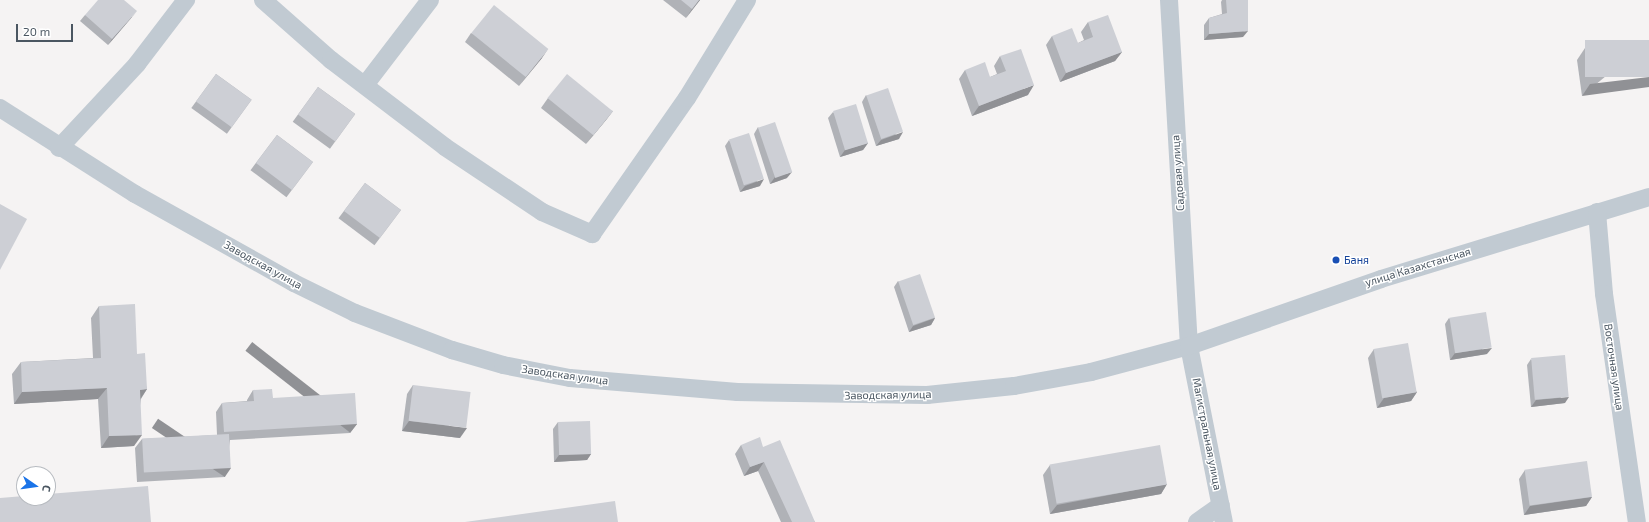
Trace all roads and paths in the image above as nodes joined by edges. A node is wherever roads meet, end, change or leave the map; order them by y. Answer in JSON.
{"nodes":[{"id":1,"x":186,"y":0,"type":"edge"},
{"id":2,"x":263,"y":0,"type":"edge"},
{"id":3,"x":430,"y":0,"type":"edge"},
{"id":4,"x":744,"y":1,"type":"edge"},
{"id":5,"x":1165,"y":1,"type":"edge"},
{"id":6,"x":365,"y":85,"type":"junction"},
{"id":7,"x":0,"y":108,"type":"edge"},
{"id":8,"x":59,"y":148,"type":"junction"},
{"id":9,"x":1649,"y":197,"type":"edge"},
{"id":10,"x":1597,"y":212,"type":"junction"},
{"id":11,"x":1189,"y":346,"type":"junction"},
{"id":12,"x":1223,"y":514,"type":"edge"},
{"id":13,"x":1197,"y":522,"type":"edge"},
{"id":14,"x":1637,"y":522,"type":"edge"}],
"edges":[{"from":1,"to":8,"type":"street"},
{"from":2,"to":6,"type":"street"},
{"from":3,"to":6,"type":"street"},
{"from":4,"to":6,"type":"street"},
{"from":5,"to":11,"type":"street","name":"Садовая улица"},
{"from":7,"to":8,"type":"street","name":"Заводская улица"},
{"from":8,"to":11,"type":"street","name":"Заводская улица"},
{"from":9,"to":10,"type":"street","name":"улица Казахстанская"},
{"from":10,"to":11,"type":"street","name":"улица Казахстанская"},
{"from":10,"to":14,"type":"street","name":"Восточная улица"},
{"from":11,"to":12,"type":"street","name":"Магистральная улица"},
{"from":12,"to":13,"type":"street"}]}
